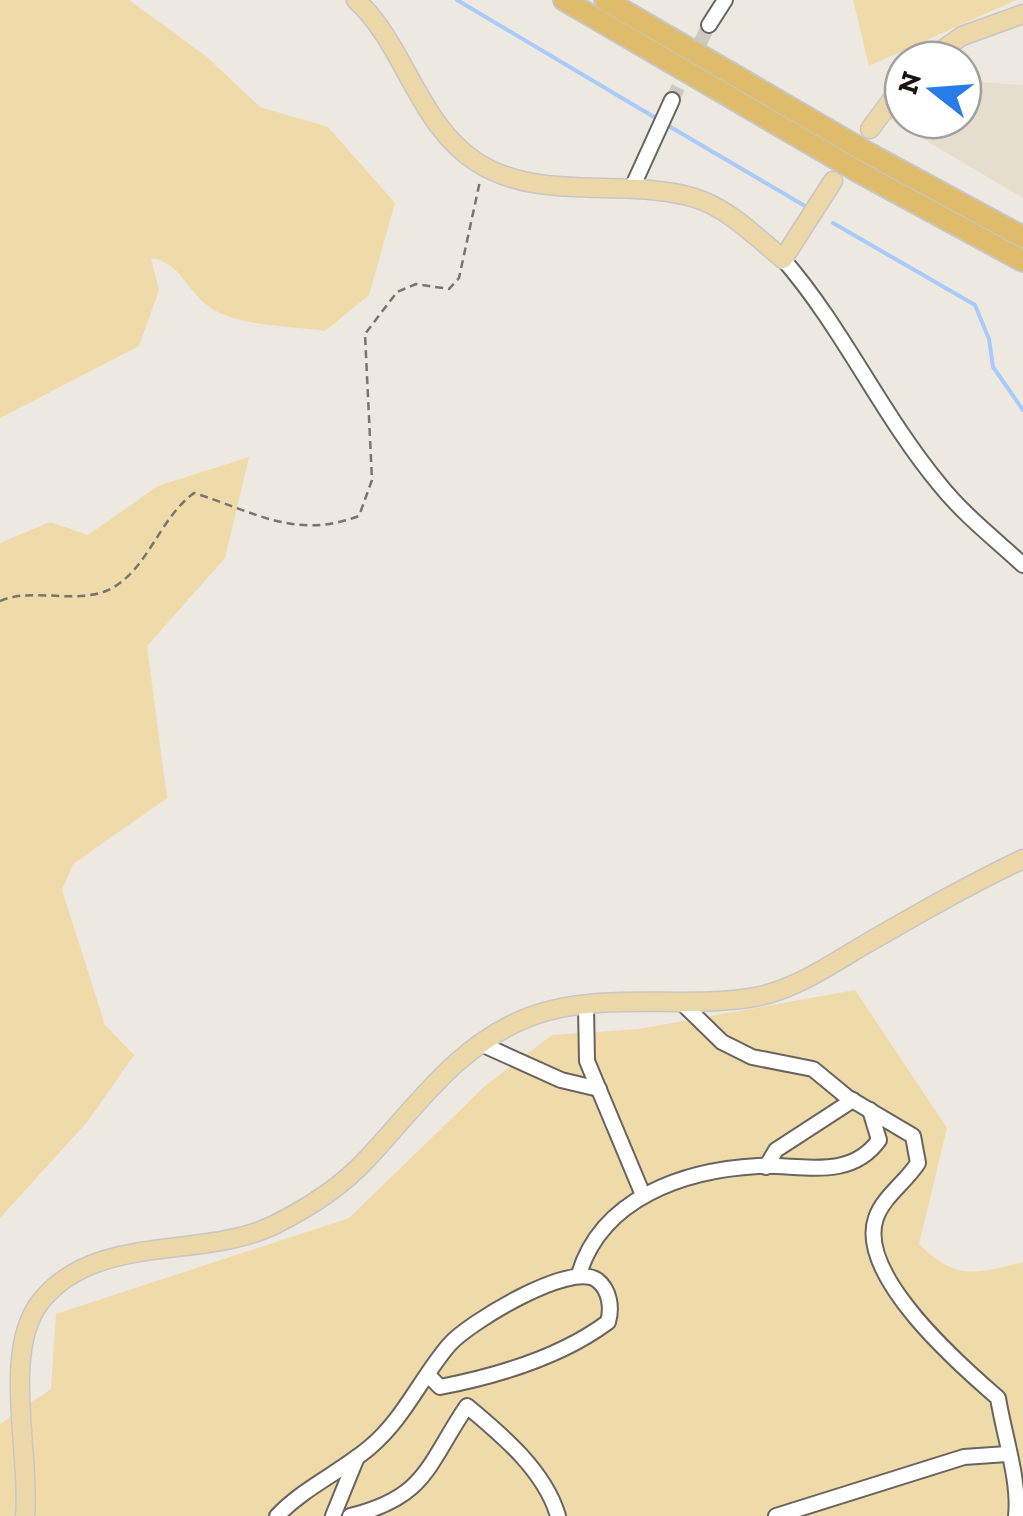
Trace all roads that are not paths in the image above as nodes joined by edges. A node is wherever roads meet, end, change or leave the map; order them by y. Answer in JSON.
{"nodes":[{"id":1,"x":356,"y":0,"type":"edge"},
{"id":2,"x":564,"y":0,"type":"edge"},
{"id":3,"x":604,"y":0,"type":"edge"},
{"id":4,"x":725,"y":0,"type":"edge"},
{"id":5,"x":1023,"y":14,"type":"edge"},
{"id":6,"x":709,"y":26,"type":"tunnel mouth"},
{"id":7,"x":956,"y":40,"type":"edge"},
{"id":8,"x":672,"y":100,"type":"tunnel mouth"},
{"id":9,"x":883,"y":112,"type":"edge"},
{"id":10,"x":870,"y":129,"type":"dead end"},
{"id":11,"x":833,"y":181,"type":"dead end"},
{"id":12,"x":631,"y":190,"type":"junction"},
{"id":13,"x":1023,"y":237,"type":"edge"},
{"id":14,"x":782,"y":259,"type":"junction"},
{"id":15,"x":1023,"y":261,"type":"edge"},
{"id":16,"x":1023,"y":565,"type":"edge"},
{"id":17,"x":1023,"y":858,"type":"edge"},
{"id":18,"x":680,"y":1001,"type":"junction"},
{"id":19,"x":586,"y":1007,"type":"junction"},
{"id":20,"x":479,"y":1043,"type":"junction"},
{"id":21,"x":599,"y":1089,"type":"junction"},
{"id":22,"x":853,"y":1100,"type":"junction"},
{"id":23,"x":870,"y":1110,"type":"junction"},
{"id":24,"x":766,"y":1166,"type":"junction"},
{"id":25,"x":642,"y":1195,"type":"junction"},
{"id":26,"x":579,"y":1274,"type":"junction"},
{"id":27,"x":429,"y":1376,"type":"junction"},
{"id":28,"x":1006,"y":1454,"type":"junction"},
{"id":29,"x":356,"y":1457,"type":"junction"},
{"id":30,"x":24,"y":1516,"type":"edge"},
{"id":31,"x":277,"y":1516,"type":"edge"},
{"id":32,"x":333,"y":1516,"type":"edge"},
{"id":33,"x":350,"y":1516,"type":"edge"},
{"id":34,"x":558,"y":1516,"type":"edge"},
{"id":35,"x":776,"y":1516,"type":"edge"},
{"id":36,"x":1016,"y":1516,"type":"edge"}],
"edges":[{"from":1,"to":12,"type":"main road"},
{"from":2,"to":15,"type":"highway"},
{"from":3,"to":13,"type":"highway"},
{"from":4,"to":6,"type":"street"},
{"from":5,"to":7,"type":"main road"},
{"from":8,"to":12,"type":"street"},
{"from":9,"to":10,"type":"main road"},
{"from":11,"to":14,"type":"main road"},
{"from":12,"to":14,"type":"main road"},
{"from":14,"to":16,"type":"street"},
{"from":17,"to":18,"type":"main road"},
{"from":18,"to":19,"type":"main road"},
{"from":18,"to":22,"type":"street"},
{"from":19,"to":20,"type":"main road"},
{"from":19,"to":21,"type":"street"},
{"from":20,"to":21,"type":"street"},
{"from":20,"to":30,"type":"main road"},
{"from":21,"to":25,"type":"street"},
{"from":22,"to":23,"type":"street"},
{"from":22,"to":24,"type":"street"},
{"from":23,"to":24,"type":"street"},
{"from":23,"to":28,"type":"street"},
{"from":24,"to":25,"type":"street"},
{"from":25,"to":26,"type":"street"},
{"from":26,"to":27,"type":"street"},
{"from":26,"to":27,"type":"street"},
{"from":27,"to":29,"type":"street"},
{"from":28,"to":35,"type":"street"},
{"from":28,"to":36,"type":"street"},
{"from":29,"to":31,"type":"street"},
{"from":29,"to":32,"type":"street"},
{"from":33,"to":34,"type":"street"}]}
